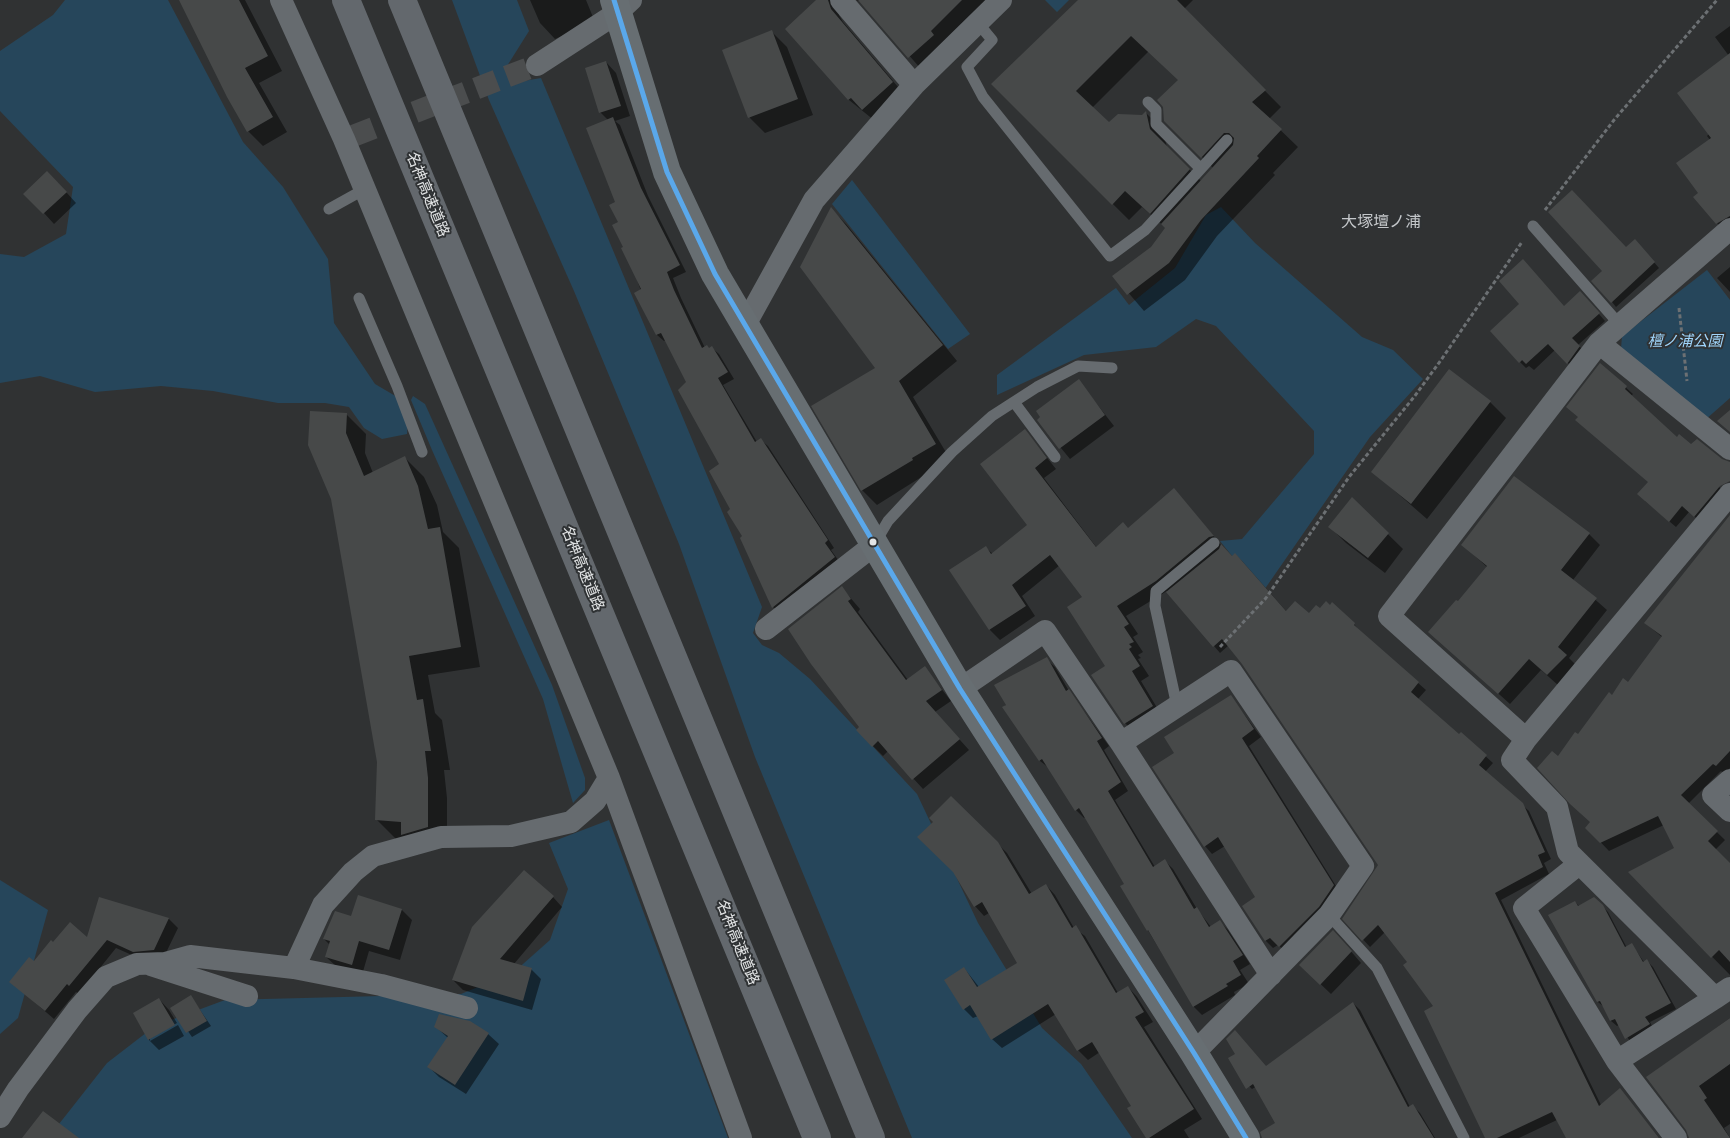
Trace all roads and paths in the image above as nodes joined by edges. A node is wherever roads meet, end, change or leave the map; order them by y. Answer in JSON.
{"nodes":[{"id":1,"x":281,"y":0,"type":"edge"},
{"id":2,"x":346,"y":0,"type":"edge"},
{"id":3,"x":402,"y":0,"type":"edge"},
{"id":4,"x":841,"y":0,"type":"edge"},
{"id":5,"x":1001,"y":0,"type":"edge"},
{"id":6,"x":1716,"y":0,"type":"edge"},
{"id":7,"x":620,"y":4,"type":"edge"},
{"id":8,"x":978,"y":23,"type":"junction"},
{"id":9,"x":537,"y":65,"type":"tunnel mouth"},
{"id":10,"x":914,"y":85,"type":"junction"},
{"id":11,"x":1148,"y":102,"type":"dead end"},
{"id":12,"x":1227,"y":140,"type":"dead end"},
{"id":13,"x":1200,"y":168,"type":"junction"},
{"id":14,"x":365,"y":189,"type":"junction"},
{"id":15,"x":329,"y":209,"type":"dead end"},
{"id":16,"x":1533,"y":226,"type":"junction"},
{"id":17,"x":1730,"y":229,"type":"edge"},
{"id":18,"x":359,"y":298,"type":"dead end"},
{"id":19,"x":1678,"y":299,"type":"dead end"},
{"id":20,"x":745,"y":325,"type":"junction"},
{"id":21,"x":1620,"y":325,"type":"junction"},
{"id":22,"x":1599,"y":343,"type":"junction"},
{"id":23,"x":1112,"y":368,"type":"dead end"},
{"id":24,"x":1014,"y":402,"type":"junction"},
{"id":25,"x":1673,"y":403,"type":"junction"},
{"id":26,"x":1730,"y":449,"type":"edge"},
{"id":27,"x":422,"y":452,"type":"dead end"},
{"id":28,"x":1055,"y":457,"type":"dead end"},
{"id":29,"x":1730,"y":494,"type":"edge"},
{"id":30,"x":1214,"y":543,"type":"dead end"},
{"id":31,"x":874,"y":545,"type":"junction"},
{"id":32,"x":766,"y":629,"type":"dead end"},
{"id":33,"x":1231,"y":671,"type":"junction"},
{"id":34,"x":960,"y":689,"type":"junction"},
{"id":35,"x":1177,"y":706,"type":"junction"},
{"id":36,"x":1526,"y":739,"type":"junction"},
{"id":37,"x":1121,"y":743,"type":"junction"},
{"id":38,"x":609,"y":778,"type":"junction"},
{"id":39,"x":1730,"y":780,"type":"edge"},
{"id":40,"x":1730,"y":811,"type":"edge"},
{"id":41,"x":1579,"y":864,"type":"junction"},
{"id":42,"x":1329,"y":915,"type":"junction"},
{"id":43,"x":146,"y":964,"type":"junction"},
{"id":44,"x":294,"y":968,"type":"junction"},
{"id":45,"x":1271,"y":975,"type":"junction"},
{"id":46,"x":1722,"y":993,"type":"edge"},
{"id":47,"x":247,"y":996,"type":"dead end"},
{"id":48,"x":467,"y":1008,"type":"dead end"},
{"id":49,"x":1194,"y":1054,"type":"junction"},
{"id":50,"x":1617,"y":1061,"type":"junction"},
{"id":51,"x":0,"y":1117,"type":"edge"},
{"id":52,"x":741,"y":1138,"type":"edge"},
{"id":53,"x":817,"y":1138,"type":"edge"},
{"id":54,"x":871,"y":1138,"type":"edge"},
{"id":55,"x":1246,"y":1138,"type":"edge"},
{"id":56,"x":1464,"y":1138,"type":"edge"},
{"id":57,"x":1676,"y":1138,"type":"edge"}],
"edges":[{"from":1,"to":14,"type":"street"},
{"from":2,"to":53,"type":"highway","name":"名神高速道路"},
{"from":3,"to":54,"type":"highway"},
{"from":4,"to":10,"type":"street"},
{"from":5,"to":8,"type":"street"},
{"from":6,"to":16,"type":"path"},
{"from":7,"to":9,"type":"street"},
{"from":7,"to":20,"type":"street"},
{"from":8,"to":10,"type":"street"},
{"from":8,"to":13,"type":"lane"},
{"from":10,"to":20,"type":"street"},
{"from":11,"to":13,"type":"lane"},
{"from":12,"to":13,"type":"lane"},
{"from":14,"to":15,"type":"lane"},
{"from":14,"to":38,"type":"street"},
{"from":16,"to":21,"type":"lane"},
{"from":16,"to":33,"type":"path"},
{"from":17,"to":21,"type":"street"},
{"from":18,"to":27,"type":"lane"},
{"from":19,"to":25,"type":"path"},
{"from":20,"to":31,"type":"street"},
{"from":21,"to":22,"type":"street"},
{"from":22,"to":25,"type":"street"},
{"from":22,"to":36,"type":"street"},
{"from":23,"to":24,"type":"lane"},
{"from":24,"to":28,"type":"lane"},
{"from":24,"to":31,"type":"lane"},
{"from":25,"to":26,"type":"street"},
{"from":29,"to":36,"type":"street"},
{"from":30,"to":35,"type":"lane"},
{"from":31,"to":32,"type":"street"},
{"from":31,"to":34,"type":"street"},
{"from":33,"to":35,"type":"street"},
{"from":33,"to":42,"type":"street"},
{"from":34,"to":37,"type":"street"},
{"from":34,"to":49,"type":"street"},
{"from":35,"to":37,"type":"street"},
{"from":36,"to":41,"type":"street"},
{"from":37,"to":45,"type":"street"},
{"from":38,"to":44,"type":"street"},
{"from":38,"to":52,"type":"street"},
{"from":39,"to":40,"type":"street"},
{"from":41,"to":46,"type":"street"},
{"from":41,"to":50,"type":"street"},
{"from":42,"to":45,"type":"street"},
{"from":42,"to":56,"type":"lane"},
{"from":43,"to":44,"type":"street"},
{"from":43,"to":47,"type":"street"},
{"from":43,"to":51,"type":"street"},
{"from":44,"to":48,"type":"street"},
{"from":45,"to":49,"type":"street"},
{"from":46,"to":50,"type":"street"},
{"from":49,"to":55,"type":"street"},
{"from":50,"to":57,"type":"street"}]}
